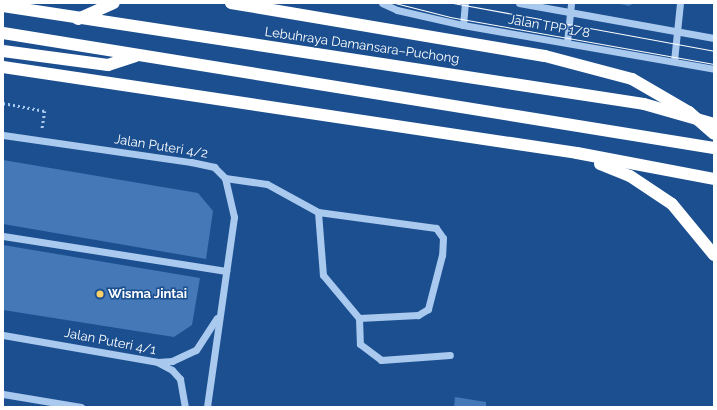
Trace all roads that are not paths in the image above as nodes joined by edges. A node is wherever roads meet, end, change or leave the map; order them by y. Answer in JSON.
{"nodes":[{"id":1,"x":114,"y":3,"type":"edge"},
{"id":2,"x":231,"y":3,"type":"edge"},
{"id":3,"x":382,"y":3,"type":"edge"},
{"id":4,"x":465,"y":3,"type":"edge"},
{"id":5,"x":518,"y":3,"type":"edge"},
{"id":6,"x":571,"y":3,"type":"edge"},
{"id":7,"x":680,"y":3,"type":"edge"},
{"id":8,"x":3,"y":6,"type":"edge"},
{"id":9,"x":266,"y":6,"type":"edge"},
{"id":10,"x":570,"y":13,"type":"junction"},
{"id":11,"x":78,"y":19,"type":"junction"},
{"id":12,"x":463,"y":25,"type":"junction"},
{"id":13,"x":678,"y":32,"type":"junction"},
{"id":14,"x":3,"y":33,"type":"edge"},
{"id":15,"x":714,"y":38,"type":"edge"},
{"id":16,"x":567,"y":42,"type":"junction"},
{"id":17,"x":3,"y":51,"type":"edge"},
{"id":18,"x":139,"y":55,"type":"junction"},
{"id":19,"x":674,"y":61,"type":"junction"},
{"id":20,"x":3,"y":67,"type":"edge"},
{"id":21,"x":714,"y":69,"type":"edge"},
{"id":22,"x":714,"y":124,"type":"edge"},
{"id":23,"x":714,"y":134,"type":"edge"},
{"id":24,"x":3,"y":135,"type":"edge"},
{"id":25,"x":714,"y":148,"type":"edge"},
{"id":26,"x":577,"y":153,"type":"junction"},
{"id":27,"x":225,"y":178,"type":"junction"},
{"id":28,"x":714,"y":179,"type":"edge"},
{"id":29,"x":318,"y":212,"type":"junction"},
{"id":30,"x":3,"y":236,"type":"edge"},
{"id":31,"x":714,"y":255,"type":"edge"},
{"id":32,"x":226,"y":270,"type":"junction"},
{"id":33,"x":221,"y":311,"type":"junction"},
{"id":34,"x":359,"y":318,"type":"junction"},
{"id":35,"x":3,"y":335,"type":"edge"},
{"id":36,"x":450,"y":355,"type":"dead end"},
{"id":37,"x":157,"y":362,"type":"junction"},
{"id":38,"x":3,"y":394,"type":"edge"},
{"id":39,"x":41,"y":404,"type":"edge"},
{"id":40,"x":81,"y":407,"type":"edge"},
{"id":41,"x":185,"y":407,"type":"edge"},
{"id":42,"x":207,"y":407,"type":"edge"}],
"edges":[{"from":1,"to":11,"type":"highway"},
{"from":2,"to":9,"type":"highway"},
{"from":3,"to":12,"type":"street","name":"Jalan TPP 1/8"},
{"from":4,"to":12,"type":"street"},
{"from":5,"to":10,"type":"street","name":"Jalan TPP 1/8"},
{"from":6,"to":10,"type":"street"},
{"from":7,"to":13,"type":"street"},
{"from":8,"to":11,"type":"highway","name":"Lebuhraya Damansara–Puchong"},
{"from":9,"to":23,"type":"highway","bridge":true},
{"from":10,"to":13,"type":"street","name":"Jalan TPP 1/8"},
{"from":10,"to":16,"type":"street"},
{"from":11,"to":22,"type":"highway","name":"Lebuhraya Damansara–Puchong"},
{"from":12,"to":16,"type":"street","name":"Jalan TPP 1/8"},
{"from":13,"to":15,"type":"street","name":"Jalan TPP 1/8"},
{"from":13,"to":19,"type":"street"},
{"from":14,"to":18,"type":"highway"},
{"from":16,"to":19,"type":"street","name":"Jalan TPP 1/8"},
{"from":17,"to":18,"type":"highway"},
{"from":18,"to":25,"type":"highway"},
{"from":19,"to":21,"type":"street","name":"Jalan TPP 1/8"},
{"from":20,"to":26,"type":"highway"},
{"from":24,"to":27,"type":"street","name":"Jalan Puteri 4/2"},
{"from":26,"to":28,"type":"highway"},
{"from":26,"to":31,"type":"highway"},
{"from":27,"to":29,"type":"street"},
{"from":27,"to":32,"type":"street"},
{"from":29,"to":34,"type":"street"},
{"from":29,"to":34,"type":"street"},
{"from":30,"to":32,"type":"street"},
{"from":32,"to":33,"type":"street"},
{"from":33,"to":37,"type":"street"},
{"from":33,"to":42,"type":"street"},
{"from":34,"to":36,"type":"street"},
{"from":35,"to":37,"type":"street","name":"Jalan Puteri 4/1"},
{"from":37,"to":41,"type":"street","name":"Jalan Puteri 4/1"},
{"from":38,"to":39,"type":"street"},
{"from":39,"to":40,"type":"street"}]}
